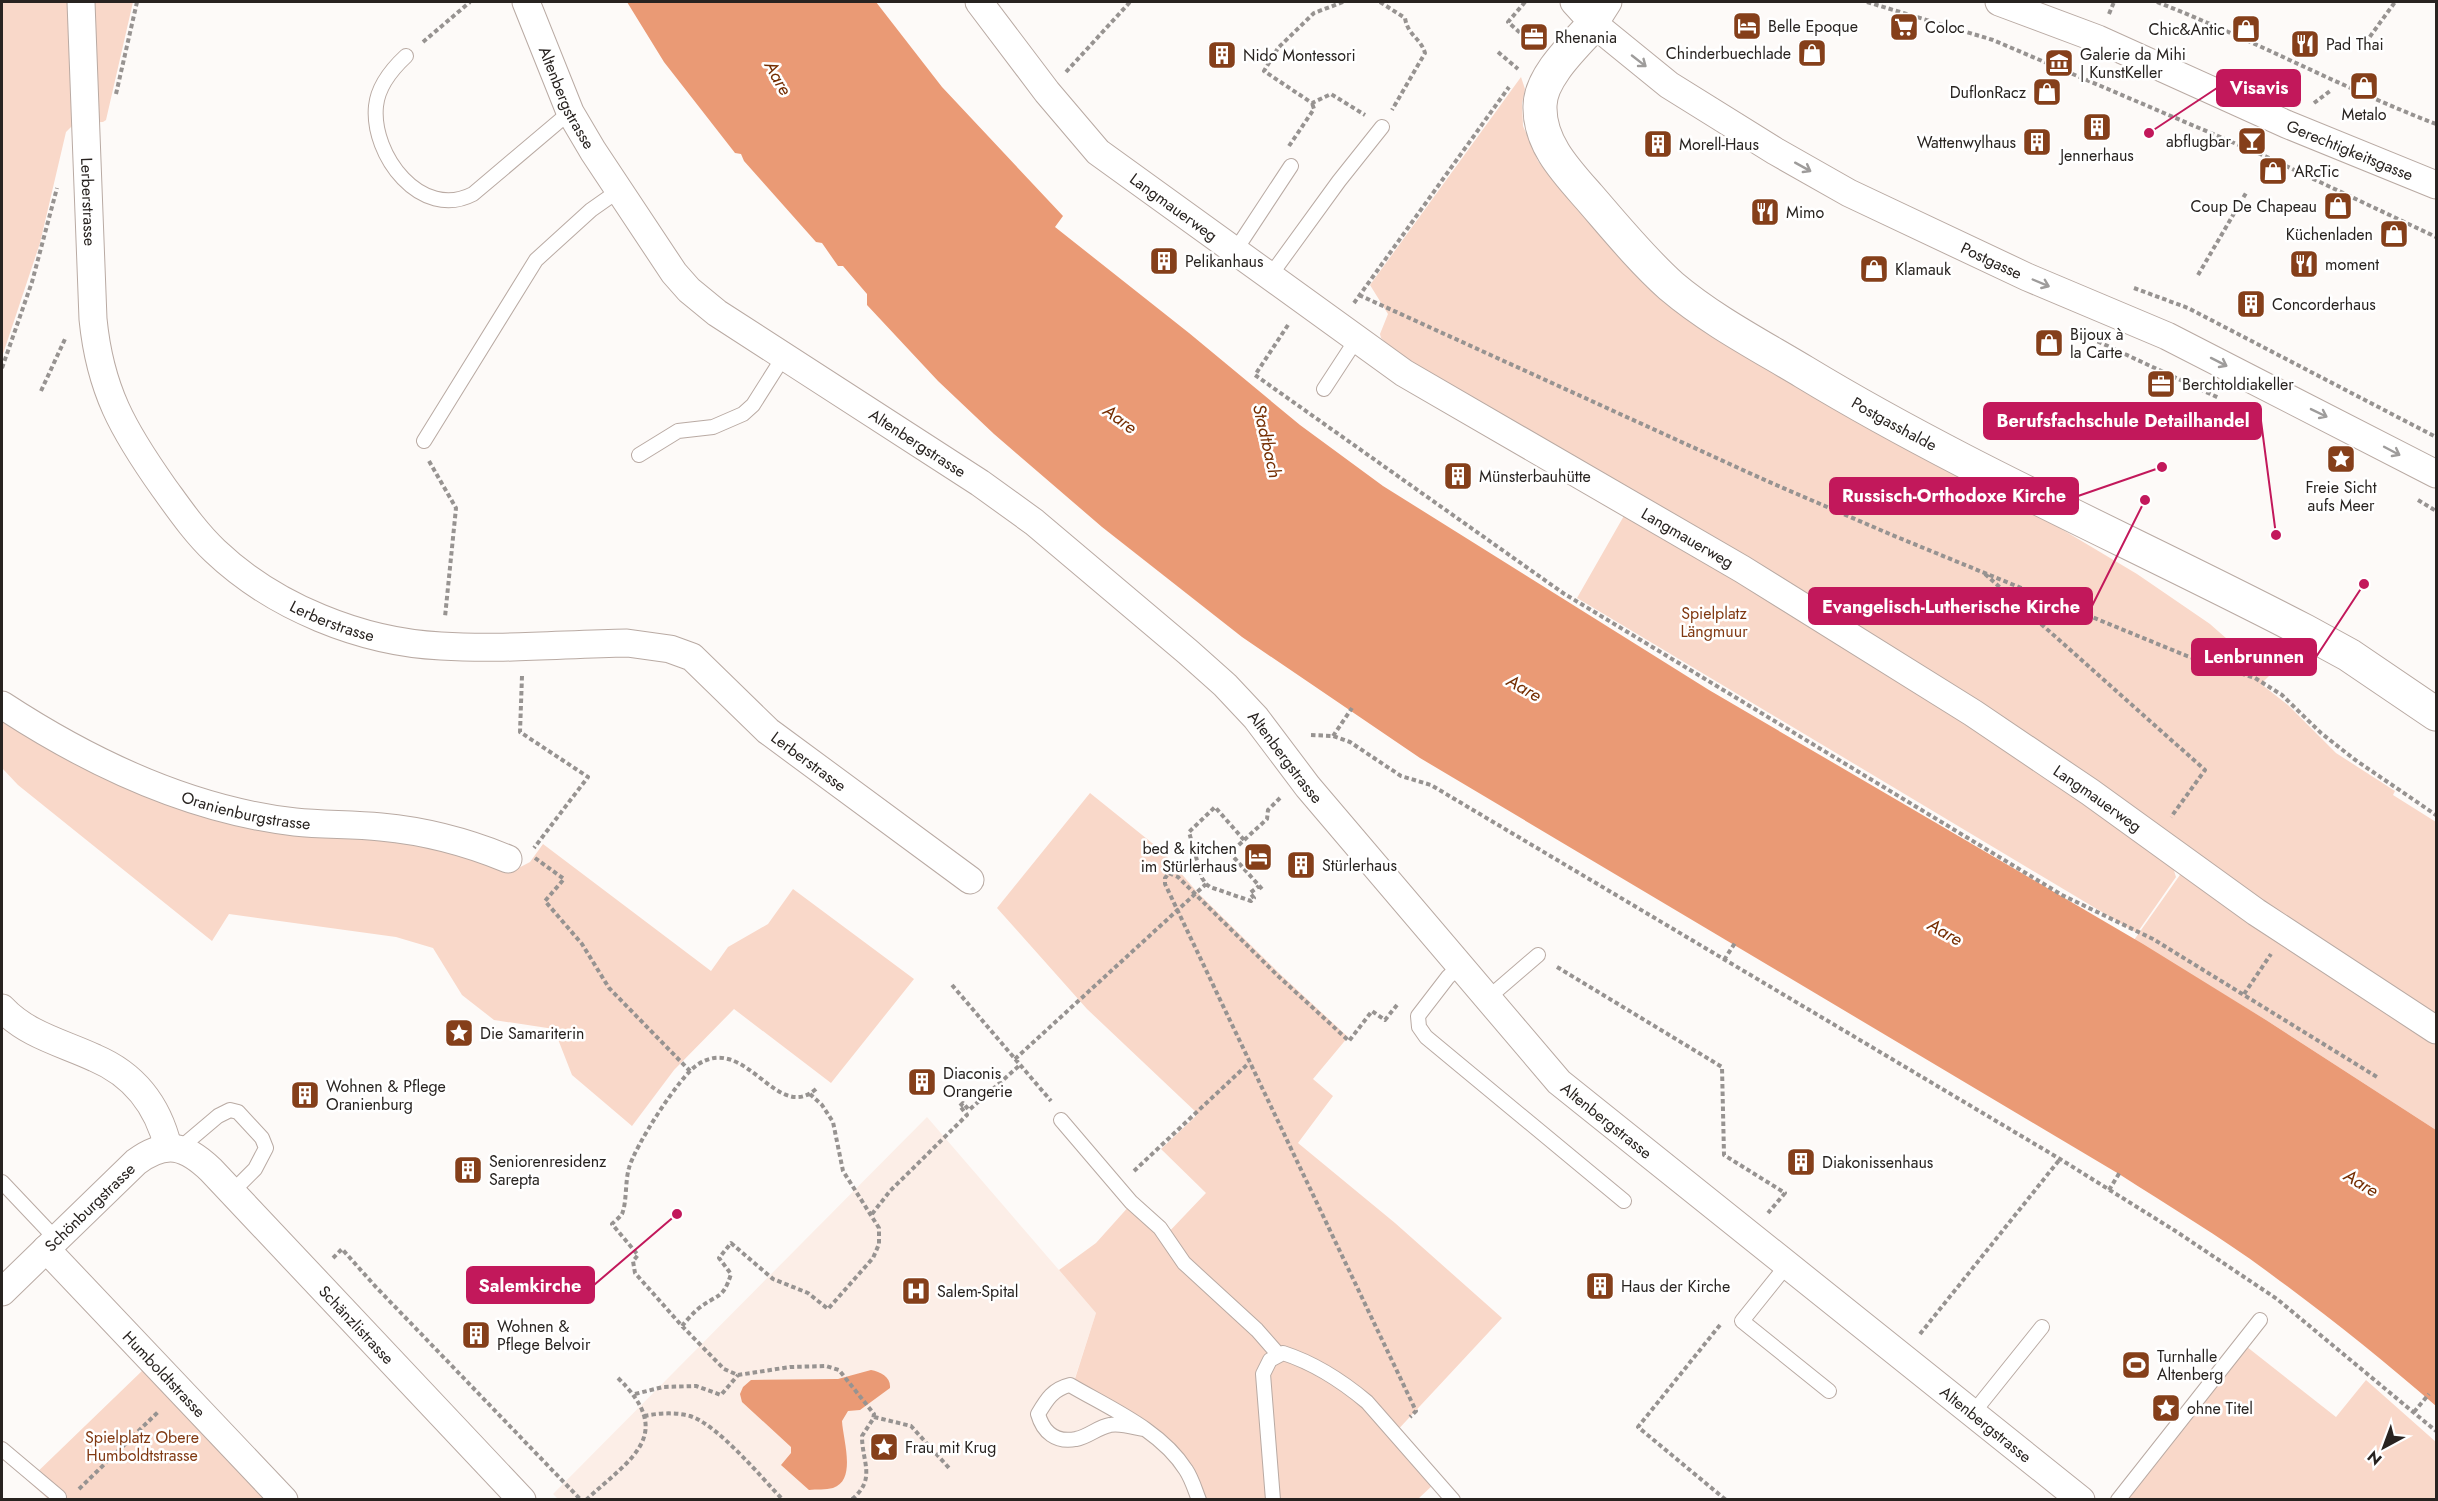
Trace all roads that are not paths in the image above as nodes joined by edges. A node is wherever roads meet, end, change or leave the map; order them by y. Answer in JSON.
{"nodes":[{"id":1,"x":81,"y":2,"type":"edge"},
{"id":2,"x":526,"y":2,"type":"edge"},
{"id":3,"x":980,"y":2,"type":"edge"},
{"id":4,"x":1999,"y":2,"type":"edge"},
{"id":5,"x":1592,"y":9,"type":"edge"},
{"id":6,"x":406,"y":56,"type":"road end"},
{"id":7,"x":570,"y":112,"type":"junction"},
{"id":8,"x":1382,"y":127,"type":"road end"},
{"id":9,"x":1291,"y":166,"type":"road end"},
{"id":10,"x":2436,"y":185,"type":"edge"},
{"id":11,"x":618,"y":191,"type":"junction"},
{"id":12,"x":1235,"y":251,"type":"junction"},
{"id":13,"x":1270,"y":276,"type":"junction"},
{"id":14,"x":1356,"y":340,"type":"junction"},
{"id":15,"x":783,"y":356,"type":"junction"},
{"id":16,"x":1324,"y":389,"type":"dead end"},
{"id":17,"x":424,"y":441,"type":"road end"},
{"id":18,"x":639,"y":455,"type":"dead end"},
{"id":19,"x":2436,"y":474,"type":"edge"},
{"id":20,"x":2,"y":705,"type":"edge"},
{"id":21,"x":2436,"y":714,"type":"edge"},
{"id":22,"x":524,"y":854,"type":"road end"},
{"id":23,"x":970,"y":880,"type":"dead end"},
{"id":24,"x":1538,"y":955,"type":"road end"},
{"id":25,"x":1460,"y":966,"type":"junction"},
{"id":26,"x":1488,"y":998,"type":"junction"},
{"id":27,"x":2,"y":1008,"type":"edge"},
{"id":28,"x":2436,"y":1030,"type":"edge"},
{"id":29,"x":1061,"y":1120,"type":"road end"},
{"id":30,"x":179,"y":1150,"type":"junction"},
{"id":31,"x":2,"y":1182,"type":"edge"},
{"id":32,"x":232,"y":1192,"type":"junction"},
{"id":33,"x":1624,"y":1201,"type":"dead end"},
{"id":34,"x":51,"y":1244,"type":"junction"},
{"id":35,"x":1787,"y":1265,"type":"junction"},
{"id":36,"x":2,"y":1292,"type":"edge"},
{"id":37,"x":2260,"y":1320,"type":"dead end"},
{"id":38,"x":2042,"y":1327,"type":"dead end"},
{"id":39,"x":1279,"y":1354,"type":"junction"},
{"id":40,"x":1829,"y":1391,"type":"dead end"},
{"id":41,"x":1973,"y":1413,"type":"junction"},
{"id":42,"x":1143,"y":1429,"type":"junction"},
{"id":43,"x":2,"y":1449,"type":"edge"},
{"id":44,"x":59,"y":1497,"type":"road end"},
{"id":45,"x":284,"y":1500,"type":"edge"},
{"id":46,"x":522,"y":1500,"type":"edge"},
{"id":47,"x":1199,"y":1500,"type":"edge"},
{"id":48,"x":1273,"y":1500,"type":"edge"},
{"id":49,"x":1453,"y":1500,"type":"edge"},
{"id":50,"x":2081,"y":1500,"type":"edge"},
{"id":51,"x":2118,"y":1500,"type":"edge"}],
"edges":[{"from":1,"to":23,"type":"street","name":"Lerberstrasse"},
{"from":2,"to":7,"type":"street","name":"Altenbergstrasse"},
{"from":3,"to":12,"type":"street","name":"Langmauerweg"},
{"from":4,"to":10,"type":"street","name":"Gerechtigkeitsgasse"},
{"from":5,"to":19,"type":"street","name":"Postgasse","one_way":true},
{"from":5,"to":21,"type":"street","name":"Postgasshalde"},
{"from":6,"to":7,"type":"lane"},
{"from":7,"to":11,"type":"street","name":"Altenbergstrasse"},
{"from":8,"to":13,"type":"lane"},
{"from":9,"to":12,"type":"lane"},
{"from":11,"to":15,"type":"street","name":"Altenbergstrasse"},
{"from":11,"to":17,"type":"lane"},
{"from":12,"to":13,"type":"street","name":"Langmauerweg"},
{"from":13,"to":14,"type":"street","name":"Langmauerweg"},
{"from":14,"to":16,"type":"lane"},
{"from":14,"to":28,"type":"street","name":"Langmauerweg"},
{"from":15,"to":18,"type":"lane"},
{"from":15,"to":25,"type":"street","name":"Altenbergstrasse"},
{"from":20,"to":22,"type":"street","name":"Oranienburgstrasse"},
{"from":24,"to":26,"type":"lane"},
{"from":25,"to":26,"type":"street","name":"Altenbergstrasse"},
{"from":25,"to":33,"type":"lane"},
{"from":26,"to":35,"type":"street","name":"Altenbergstrasse"},
{"from":27,"to":30,"type":"street"},
{"from":29,"to":39,"type":"lane"},
{"from":30,"to":32,"type":"street","name":"Schänzlistrasse"},
{"from":30,"to":32,"type":"lane"},
{"from":30,"to":34,"type":"street","name":"Schönburgstrasse"},
{"from":31,"to":34,"type":"lane"},
{"from":32,"to":46,"type":"street","name":"Schänzlistrasse"},
{"from":34,"to":36,"type":"street","name":"Schönburgstrasse"},
{"from":34,"to":45,"type":"street","name":"Humboldtstrasse"},
{"from":35,"to":40,"type":"lane"},
{"from":35,"to":41,"type":"street","name":"Altenbergstrasse"},
{"from":37,"to":51,"type":"lane"},
{"from":38,"to":41,"type":"lane"},
{"from":39,"to":48,"type":"lane"},
{"from":39,"to":49,"type":"lane"},
{"from":41,"to":50,"type":"street","name":"Altenbergstrasse"},
{"from":42,"to":42,"type":"lane"},
{"from":42,"to":47,"type":"lane"},
{"from":43,"to":44,"type":"lane"}]}
